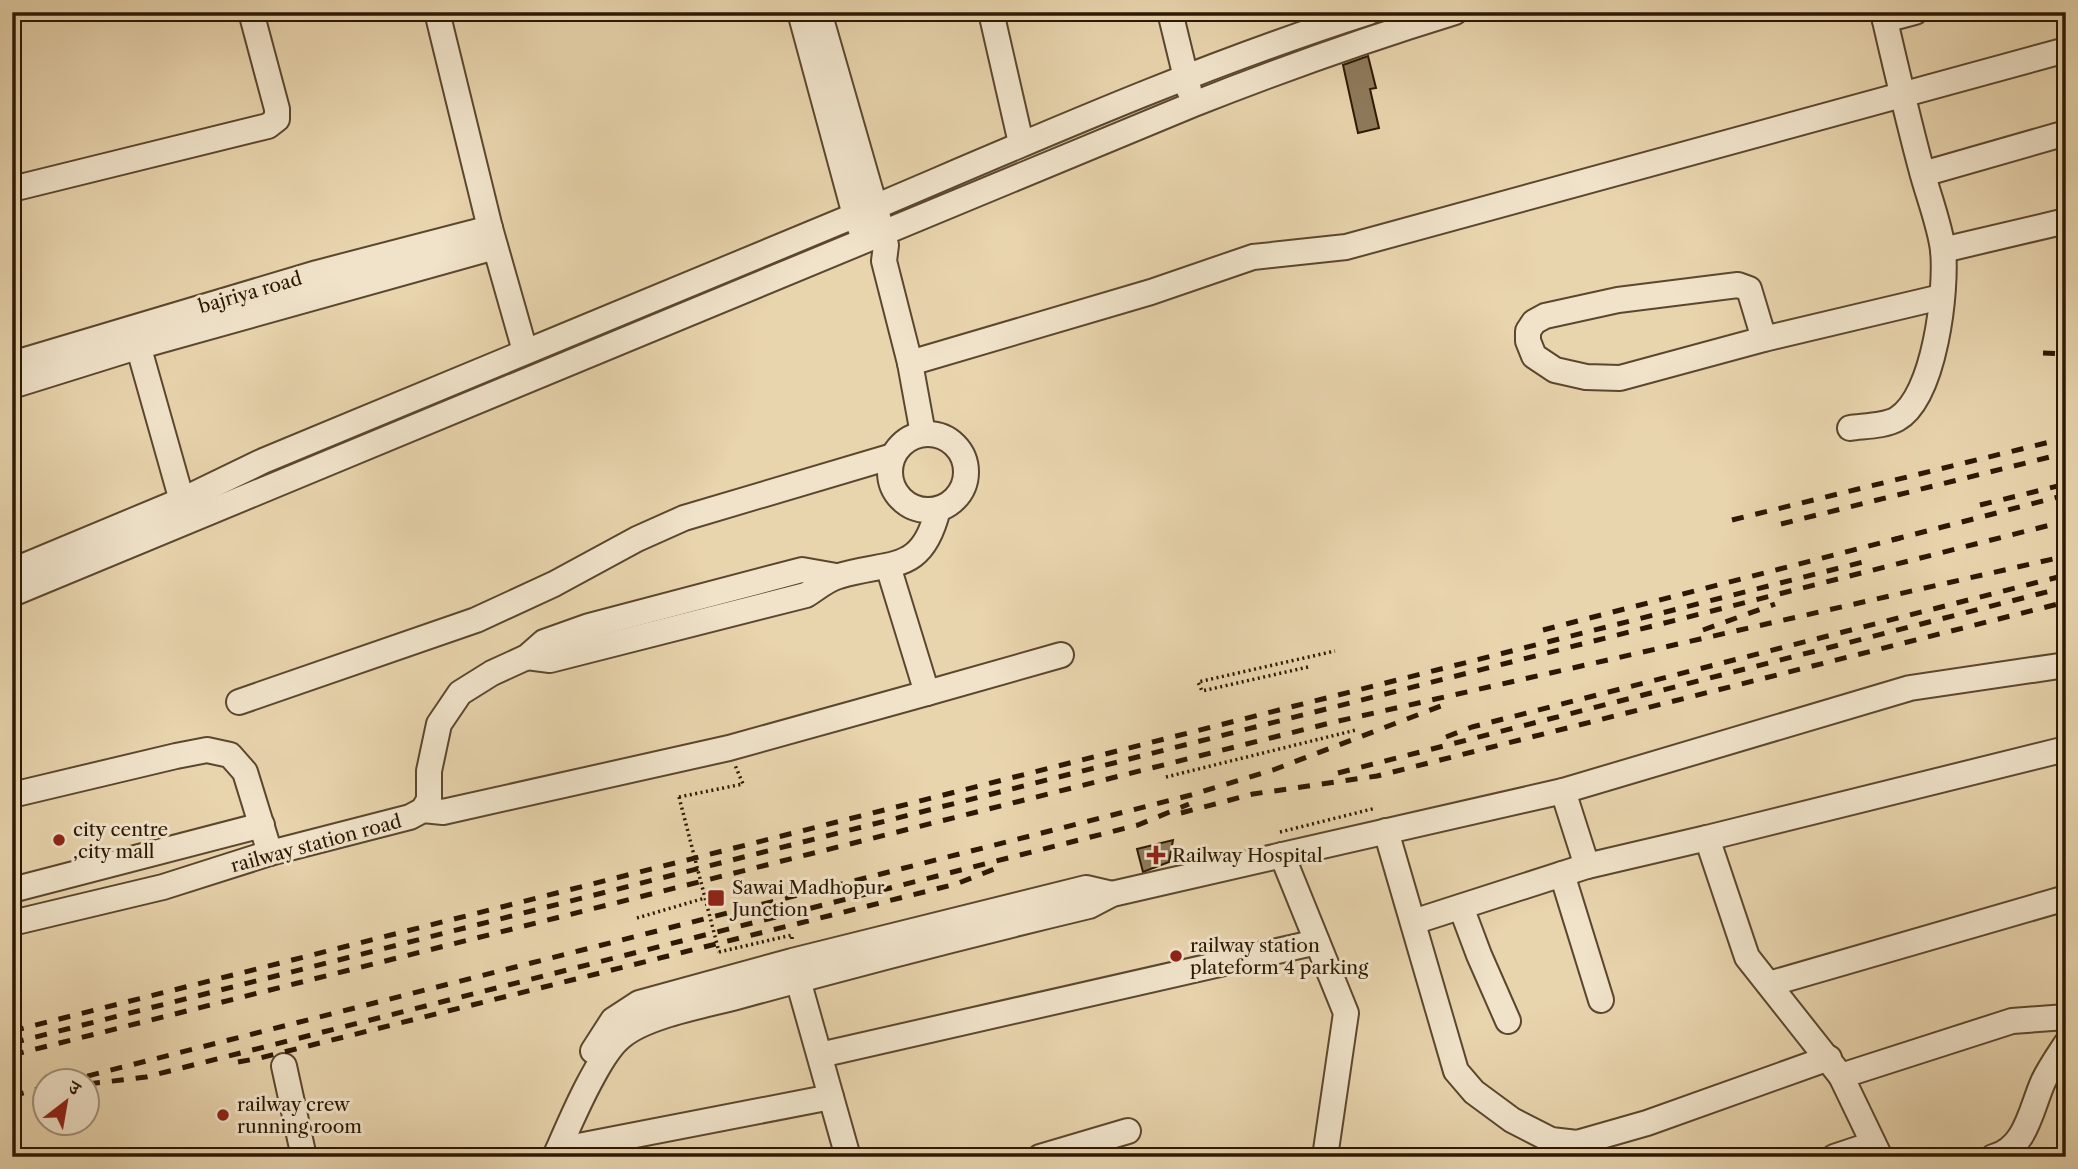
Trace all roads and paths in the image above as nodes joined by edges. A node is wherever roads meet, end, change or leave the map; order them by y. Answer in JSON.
{"nodes":[{"id":1,"x":251,"y":12,"type":"edge"},
{"id":2,"x":437,"y":12,"type":"edge"},
{"id":3,"x":800,"y":12,"type":"edge"},
{"id":4,"x":819,"y":12,"type":"edge"},
{"id":5,"x":991,"y":12,"type":"edge"},
{"id":6,"x":1170,"y":12,"type":"edge"},
{"id":7,"x":1369,"y":12,"type":"edge"},
{"id":8,"x":1455,"y":12,"type":"edge"},
{"id":9,"x":1915,"y":12,"type":"edge"},
{"id":10,"x":1884,"y":16,"type":"edge"},
{"id":11,"x":2066,"y":50,"type":"edge"},
{"id":12,"x":1185,"y":77,"type":"junction"},
{"id":13,"x":1901,"y":95,"type":"junction"},
{"id":14,"x":1194,"y":104,"type":"junction"},
{"id":15,"x":2066,"y":133,"type":"edge"},
{"id":16,"x":1021,"y":144,"type":"junction"},
{"id":17,"x":1923,"y":174,"type":"junction"},
{"id":18,"x":12,"y":189,"type":"edge"},
{"id":19,"x":864,"y":211,"type":"junction"},
{"id":20,"x":2066,"y":221,"type":"edge"},
{"id":21,"x":874,"y":236,"type":"junction"},
{"id":22,"x":493,"y":237,"type":"junction"},
{"id":23,"x":1943,"y":250,"type":"junction"},
{"id":24,"x":1941,"y":297,"type":"junction"},
{"id":25,"x":135,"y":336,"type":"junction"},
{"id":26,"x":1764,"y":339,"type":"junction"},
{"id":27,"x":526,"y":351,"type":"junction"},
{"id":28,"x":910,"y":363,"type":"junction"},
{"id":29,"x":12,"y":364,"type":"edge"},
{"id":30,"x":12,"y":386,"type":"edge"},
{"id":31,"x":1850,"y":428,"type":"dead end"},
{"id":32,"x":923,"y":435,"type":"junction"},
{"id":33,"x":894,"y":456,"type":"junction"},
{"id":34,"x":938,"y":509,"type":"junction"},
{"id":35,"x":184,"y":512,"type":"junction"},
{"id":36,"x":888,"y":565,"type":"junction"},
{"id":37,"x":12,"y":571,"type":"edge"},
{"id":38,"x":12,"y":594,"type":"edge"},
{"id":39,"x":1335,"y":651,"type":"dead end"},
{"id":40,"x":1061,"y":655,"type":"dead end"},
{"id":41,"x":2066,"y":665,"type":"edge"},
{"id":42,"x":1308,"y":667,"type":"dead end"},
{"id":43,"x":927,"y":693,"type":"junction"},
{"id":44,"x":239,"y":702,"type":"dead end"},
{"id":45,"x":1356,"y":730,"type":"dead end"},
{"id":46,"x":2066,"y":749,"type":"edge"},
{"id":47,"x":1166,"y":777,"type":"dead end"},
{"id":48,"x":743,"y":785,"type":"dead end"},
{"id":49,"x":1563,"y":791,"type":"junction"},
{"id":50,"x":12,"y":795,"type":"edge"},
{"id":51,"x":1376,"y":808,"type":"dead end"},
{"id":52,"x":423,"y":810,"type":"junction"},
{"id":53,"x":262,"y":825,"type":"junction"},
{"id":54,"x":1386,"y":831,"type":"junction"},
{"id":55,"x":1707,"y":838,"type":"junction"},
{"id":56,"x":1275,"y":845,"type":"junction"},
{"id":57,"x":270,"y":853,"type":"junction"},
{"id":58,"x":1587,"y":866,"type":"junction"},
{"id":59,"x":1562,"y":874,"type":"junction"},
{"id":60,"x":12,"y":890,"type":"edge"},
{"id":61,"x":1112,"y":894,"type":"junction"},
{"id":62,"x":705,"y":898,"type":"junction"},
{"id":63,"x":2066,"y":898,"type":"edge"},
{"id":64,"x":1461,"y":906,"type":"junction"},
{"id":65,"x":638,"y":918,"type":"dead end"},
{"id":66,"x":1413,"y":922,"type":"junction"},
{"id":67,"x":12,"y":923,"type":"edge"},
{"id":68,"x":792,"y":935,"type":"dead end"},
{"id":69,"x":1317,"y":942,"type":"junction"},
{"id":70,"x":798,"y":980,"type":"junction"},
{"id":71,"x":1769,"y":984,"type":"junction"},
{"id":72,"x":1601,"y":1000,"type":"dead end"},
{"id":73,"x":2066,"y":1017,"type":"edge"},
{"id":74,"x":1508,"y":1021,"type":"dead end"},
{"id":75,"x":2066,"y":1044,"type":"edge"},
{"id":76,"x":820,"y":1055,"type":"junction"},
{"id":77,"x":285,"y":1066,"type":"dead end"},
{"id":78,"x":1835,"y":1067,"type":"junction"},
{"id":79,"x":831,"y":1097,"type":"junction"},
{"id":80,"x":1128,"y":1131,"type":"dead end"},
{"id":81,"x":1877,"y":1150,"type":"edge"},
{"id":82,"x":547,"y":1155,"type":"edge"},
{"id":83,"x":304,"y":1157,"type":"edge"},
{"id":84,"x":848,"y":1157,"type":"edge"},
{"id":85,"x":1040,"y":1157,"type":"edge"},
{"id":86,"x":1325,"y":1157,"type":"edge"},
{"id":87,"x":1833,"y":1157,"type":"edge"},
{"id":88,"x":1993,"y":1157,"type":"edge"}],
"edges":[{"from":1,"to":18,"type":"street"},
{"from":2,"to":22,"type":"street"},
{"from":3,"to":19,"type":"street"},
{"from":4,"to":19,"type":"street"},
{"from":5,"to":16,"type":"street"},
{"from":6,"to":12,"type":"street"},
{"from":7,"to":12,"type":"street"},
{"from":8,"to":14,"type":"street"},
{"from":9,"to":10,"type":"street"},
{"from":10,"to":13,"type":"street"},
{"from":11,"to":13,"type":"street"},
{"from":12,"to":14,"type":"street"},
{"from":12,"to":16,"type":"street"},
{"from":13,"to":17,"type":"street"},
{"from":13,"to":28,"type":"street"},
{"from":14,"to":21,"type":"street"},
{"from":15,"to":17,"type":"street"},
{"from":16,"to":19,"type":"street"},
{"from":17,"to":23,"type":"street"},
{"from":19,"to":21,"type":"street"},
{"from":19,"to":27,"type":"street"},
{"from":20,"to":23,"type":"street"},
{"from":21,"to":28,"type":"street"},
{"from":21,"to":35,"type":"street"},
{"from":22,"to":25,"type":"street","name":"bajriya road"},
{"from":22,"to":27,"type":"street"},
{"from":23,"to":24,"type":"street"},
{"from":24,"to":26,"type":"street"},
{"from":24,"to":31,"type":"street"},
{"from":25,"to":29,"type":"street","name":"bajriya road"},
{"from":25,"to":30,"type":"street"},
{"from":25,"to":35,"type":"street"},
{"from":26,"to":26,"type":"street"},
{"from":27,"to":35,"type":"street"},
{"from":28,"to":32,"type":"street"},
{"from":32,"to":33,"type":"street"},
{"from":32,"to":34,"type":"street"},
{"from":33,"to":34,"type":"street"},
{"from":33,"to":44,"type":"street"},
{"from":34,"to":36,"type":"street"},
{"from":35,"to":37,"type":"street"},
{"from":35,"to":38,"type":"street"},
{"from":36,"to":43,"type":"street"},
{"from":36,"to":52,"type":"street","name":"railway station road"},
{"from":39,"to":42,"type":"path"},
{"from":40,"to":43,"type":"street"},
{"from":41,"to":49,"type":"street"},
{"from":43,"to":52,"type":"street"},
{"from":45,"to":47,"type":"path"},
{"from":46,"to":55,"type":"street"},
{"from":48,"to":62,"type":"path","bridge":true},
{"from":49,"to":54,"type":"street"},
{"from":49,"to":58,"type":"street"},
{"from":50,"to":53,"type":"street"},
{"from":51,"to":56,"type":"path"},
{"from":52,"to":57,"type":"street","name":"railway station road"},
{"from":53,"to":57,"type":"street"},
{"from":53,"to":60,"type":"street"},
{"from":54,"to":56,"type":"street"},
{"from":54,"to":66,"type":"street"},
{"from":55,"to":58,"type":"street"},
{"from":55,"to":71,"type":"street"},
{"from":56,"to":61,"type":"street"},
{"from":56,"to":69,"type":"street"},
{"from":57,"to":67,"type":"street","name":"railway station road"},
{"from":58,"to":59,"type":"street"},
{"from":59,"to":64,"type":"street"},
{"from":59,"to":72,"type":"street"},
{"from":61,"to":70,"type":"street"},
{"from":61,"to":82,"type":"street"},
{"from":62,"to":65,"type":"path"},
{"from":62,"to":68,"type":"path","bridge":true},
{"from":63,"to":71,"type":"street"},
{"from":64,"to":66,"type":"street"},
{"from":64,"to":74,"type":"street"},
{"from":66,"to":78,"type":"street"},
{"from":69,"to":76,"type":"street"},
{"from":69,"to":86,"type":"street"},
{"from":70,"to":76,"type":"street"},
{"from":70,"to":82,"type":"street"},
{"from":71,"to":78,"type":"street"},
{"from":73,"to":78,"type":"street"},
{"from":75,"to":88,"type":"street"},
{"from":76,"to":79,"type":"street"},
{"from":77,"to":83,"type":"street"},
{"from":78,"to":81,"type":"street"},
{"from":79,"to":82,"type":"street"},
{"from":79,"to":84,"type":"street"},
{"from":80,"to":85,"type":"street"},
{"from":81,"to":87,"type":"street"}]}
